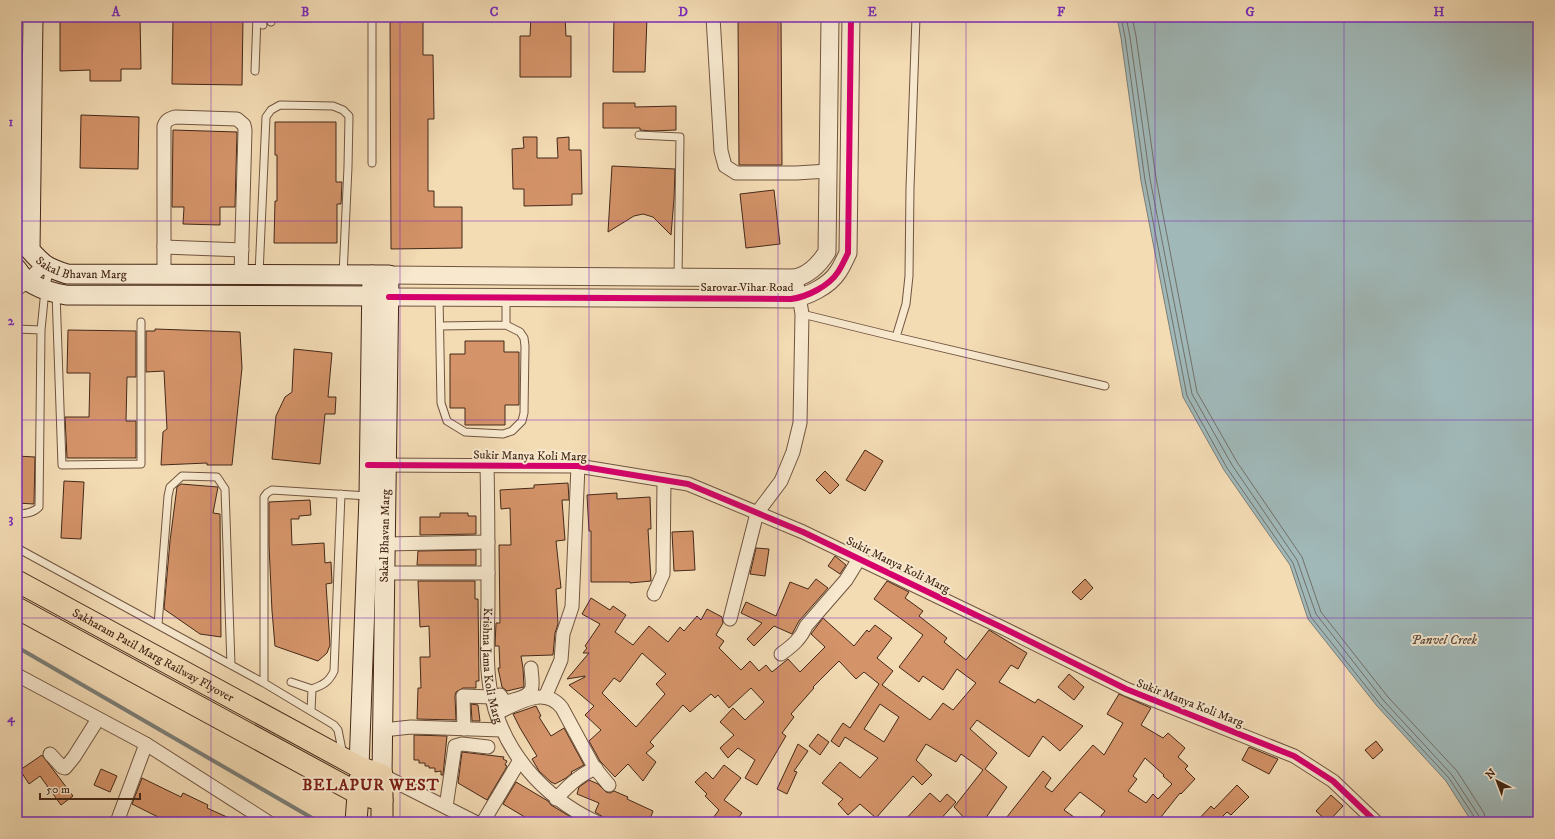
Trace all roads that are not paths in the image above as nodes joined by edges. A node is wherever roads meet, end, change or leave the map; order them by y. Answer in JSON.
{"nodes":[{"id":1,"x":33,"y":17,"type":"edge"},
{"id":2,"x":257,"y":17,"type":"edge"},
{"id":3,"x":278,"y":17,"type":"edge"},
{"id":4,"x":372,"y":17,"type":"edge"},
{"id":5,"x":713,"y":17,"type":"edge"},
{"id":6,"x":830,"y":17,"type":"edge"},
{"id":7,"x":851,"y":17,"type":"edge"},
{"id":8,"x":916,"y":17,"type":"edge"},
{"id":9,"x":310,"y":18,"type":"edge"},
{"id":10,"x":255,"y":71,"type":"dead end"},
{"id":11,"x":639,"y":135,"type":"dead end"},
{"id":12,"x":372,"y":163,"type":"dead end"},
{"id":13,"x":828,"y":171,"type":"junction"},
{"id":14,"x":164,"y":248,"type":"junction"},
{"id":15,"x":242,"y":250,"type":"junction"},
{"id":16,"x":47,"y":266,"type":"junction"},
{"id":17,"x":164,"y":274,"type":"junction"},
{"id":18,"x":250,"y":275,"type":"junction"},
{"id":19,"x":342,"y":275,"type":"junction"},
{"id":20,"x":380,"y":275,"type":"junction"},
{"id":21,"x":678,"y":277,"type":"junction"},
{"id":22,"x":796,"y":278,"type":"junction"},
{"id":23,"x":21,"y":280,"type":"edge"},
{"id":24,"x":51,"y":291,"type":"junction"},
{"id":25,"x":380,"y":296,"type":"junction"},
{"id":26,"x":439,"y":297,"type":"junction"},
{"id":27,"x":506,"y":297,"type":"junction"},
{"id":28,"x":801,"y":306,"type":"junction"},
{"id":29,"x":141,"y":322,"type":"dead end"},
{"id":30,"x":506,"y":325,"type":"junction"},
{"id":31,"x":440,"y":326,"type":"junction"},
{"id":32,"x":17,"y":329,"type":"edge"},
{"id":33,"x":41,"y":330,"type":"junction"},
{"id":34,"x":896,"y":337,"type":"junction"},
{"id":35,"x":1105,"y":386,"type":"dead end"},
{"id":36,"x":378,"y":465,"type":"junction"},
{"id":37,"x":487,"y":466,"type":"junction"},
{"id":38,"x":578,"y":466,"type":"junction"},
{"id":39,"x":664,"y":480,"type":"junction"},
{"id":40,"x":341,"y":494,"type":"junction"},
{"id":41,"x":369,"y":496,"type":"junction"},
{"id":42,"x":757,"y":513,"type":"junction"},
{"id":43,"x":17,"y":514,"type":"edge"},
{"id":44,"x":488,"y":542,"type":"junction"},
{"id":45,"x":385,"y":544,"type":"junction"},
{"id":46,"x":17,"y":548,"type":"edge"},
{"id":47,"x":859,"y":559,"type":"junction"},
{"id":48,"x":385,"y":570,"type":"junction"},
{"id":49,"x":488,"y":570,"type":"junction"},
{"id":50,"x":17,"y":581,"type":"edge"},
{"id":51,"x":654,"y":594,"type":"dead end"},
{"id":52,"x":17,"y":608,"type":"edge"},
{"id":53,"x":730,"y":619,"type":"dead end"},
{"id":54,"x":158,"y":625,"type":"junction"},
{"id":55,"x":781,"y":654,"type":"dead end"},
{"id":56,"x":231,"y":665,"type":"junction"},
{"id":57,"x":531,"y":668,"type":"dead end"},
{"id":58,"x":17,"y":675,"type":"edge"},
{"id":59,"x":291,"y":682,"type":"dead end"},
{"id":60,"x":264,"y":683,"type":"junction"},
{"id":61,"x":312,"y":689,"type":"junction"},
{"id":62,"x":492,"y":697,"type":"junction"},
{"id":63,"x":545,"y":697,"type":"junction"},
{"id":64,"x":311,"y":711,"type":"junction"},
{"id":65,"x":496,"y":713,"type":"junction"},
{"id":66,"x":98,"y":718,"type":"junction"},
{"id":67,"x":464,"y":729,"type":"junction"},
{"id":68,"x":478,"y":729,"type":"junction"},
{"id":69,"x":383,"y":730,"type":"junction"},
{"id":70,"x":502,"y":730,"type":"junction"},
{"id":71,"x":146,"y":744,"type":"junction"},
{"id":72,"x":50,"y":754,"type":"dead end"},
{"id":73,"x":351,"y":763,"type":"junction"},
{"id":74,"x":514,"y":763,"type":"junction"},
{"id":75,"x":596,"y":768,"type":"junction"},
{"id":76,"x":382,"y":775,"type":"junction"},
{"id":77,"x":609,"y":785,"type":"dead end"},
{"id":78,"x":359,"y":794,"type":"junction"},
{"id":79,"x":556,"y":799,"type":"junction"},
{"id":80,"x":382,"y":800,"type":"junction"},
{"id":81,"x":446,"y":807,"type":"junction"},
{"id":82,"x":117,"y":822,"type":"edge"},
{"id":83,"x":268,"y":822,"type":"edge"},
{"id":84,"x":356,"y":822,"type":"edge"},
{"id":85,"x":382,"y":822,"type":"edge"},
{"id":86,"x":475,"y":822,"type":"edge"},
{"id":87,"x":483,"y":822,"type":"edge"},
{"id":88,"x":596,"y":822,"type":"edge"},
{"id":89,"x":1376,"y":822,"type":"edge"}],
"edges":[{"from":1,"to":16,"type":"main road","name":"Sakal Bhavan Marg"},
{"from":2,"to":10,"type":"lane"},
{"from":3,"to":9,"type":"lane"},
{"from":4,"to":12,"type":"lane"},
{"from":5,"to":13,"type":"street"},
{"from":6,"to":13,"type":"street","name":"Sarovar Vihar Road"},
{"from":7,"to":28,"type":"street","name":"Sarovar Vihar Road"},
{"from":8,"to":34,"type":"lane"},
{"from":11,"to":21,"type":"lane"},
{"from":13,"to":22,"type":"street","name":"Sarovar Vihar Road"},
{"from":14,"to":15,"type":"street"},
{"from":14,"to":15,"type":"street"},
{"from":14,"to":17,"type":"street"},
{"from":15,"to":18,"type":"street"},
{"from":16,"to":17,"type":"main road","name":"Sakal Bhavan Marg"},
{"from":16,"to":23,"type":"street"},
{"from":16,"to":24,"type":"lane"},
{"from":17,"to":18,"type":"main road","name":"Sakal Bhavan Marg"},
{"from":18,"to":19,"type":"main road","name":"Sakal Bhavan Marg"},
{"from":18,"to":19,"type":"lane"},
{"from":19,"to":20,"type":"main road","name":"Sakal Bhavan Marg"},
{"from":20,"to":21,"type":"street","name":"Sarovar Vihar Road"},
{"from":20,"to":25,"type":"main road","name":"Sakal Bhavan Marg"},
{"from":21,"to":22,"type":"street","name":"Sarovar Vihar Road"},
{"from":22,"to":28,"type":"street"},
{"from":23,"to":24,"type":"main road","name":"Sakal Bhavan Marg"},
{"from":24,"to":25,"type":"main road","name":"Sakal Bhavan Marg"},
{"from":24,"to":29,"type":"lane"},
{"from":24,"to":33,"type":"lane"},
{"from":25,"to":26,"type":"street","name":"Sarovar Vihar Road"},
{"from":25,"to":36,"type":"main road","name":"Sakal Bhavan Marg"},
{"from":26,"to":27,"type":"street","name":"Sarovar Vihar Road"},
{"from":26,"to":31,"type":"lane"},
{"from":27,"to":28,"type":"street","name":"Sarovar Vihar Road"},
{"from":27,"to":30,"type":"lane"},
{"from":28,"to":34,"type":"lane"},
{"from":28,"to":42,"type":"street"},
{"from":30,"to":31,"type":"lane"},
{"from":30,"to":31,"type":"lane"},
{"from":32,"to":33,"type":"lane"},
{"from":33,"to":43,"type":"lane"},
{"from":34,"to":35,"type":"lane"},
{"from":36,"to":37,"type":"street","name":"Sukir Manya Koli Marg"},
{"from":36,"to":41,"type":"main road","name":"Sakal Bhavan Marg"},
{"from":36,"to":45,"type":"main road","name":"Sakal Bhavan Marg"},
{"from":37,"to":38,"type":"street","name":"Sukir Manya Koli Marg"},
{"from":37,"to":44,"type":"street","name":"Krishna Jama Koli Marg"},
{"from":38,"to":39,"type":"street","name":"Sukir Manya Koli Marg"},
{"from":38,"to":63,"type":"street"},
{"from":39,"to":42,"type":"street","name":"Sukir Manya Koli Marg"},
{"from":39,"to":51,"type":"street"},
{"from":40,"to":41,"type":"lane"},
{"from":40,"to":60,"type":"lane"},
{"from":40,"to":61,"type":"lane"},
{"from":41,"to":73,"type":"main road","name":"Sakal Bhavan Marg"},
{"from":42,"to":47,"type":"street","name":"Sukir Manya Koli Marg"},
{"from":42,"to":53,"type":"street"},
{"from":44,"to":45,"type":"street"},
{"from":44,"to":49,"type":"street","name":"Krishna Jama Koli Marg"},
{"from":45,"to":48,"type":"main road","name":"Sakal Bhavan Marg"},
{"from":46,"to":54,"type":"lane"},
{"from":47,"to":55,"type":"street"},
{"from":47,"to":89,"type":"street","name":"Sukir Manya Koli Marg"},
{"from":48,"to":49,"type":"street"},
{"from":48,"to":69,"type":"main road","name":"Sakal Bhavan Marg"},
{"from":49,"to":62,"type":"street","name":"Krishna Jama Koli Marg"},
{"from":50,"to":73,"type":"main road","name":"Sakharam Patil Marg Railway Flyover"},
{"from":52,"to":78,"type":"main road","name":"Sakharam Patil Marg Railway Flyover"},
{"from":54,"to":56,"type":"lane"},
{"from":54,"to":56,"type":"lane"},
{"from":56,"to":60,"type":"lane"},
{"from":57,"to":62,"type":"street"},
{"from":58,"to":66,"type":"street"},
{"from":59,"to":61,"type":"lane"},
{"from":60,"to":64,"type":"lane"},
{"from":61,"to":64,"type":"lane"},
{"from":62,"to":65,"type":"street","name":"Krishna Jama Koli Marg"},
{"from":62,"to":67,"type":"street"},
{"from":63,"to":65,"type":"street"},
{"from":63,"to":75,"type":"street"},
{"from":64,"to":73,"type":"lane"},
{"from":65,"to":70,"type":"street","name":"Krishna Jama Koli Marg"},
{"from":66,"to":71,"type":"street"},
{"from":66,"to":72,"type":"street"},
{"from":67,"to":68,"type":"street"},
{"from":67,"to":69,"type":"street"},
{"from":68,"to":70,"type":"street"},
{"from":68,"to":81,"type":"street"},
{"from":69,"to":76,"type":"main road","name":"Sakal Bhavan Marg"},
{"from":70,"to":74,"type":"street","name":"Krishna Jama Koli Marg"},
{"from":71,"to":82,"type":"street"},
{"from":71,"to":83,"type":"street"},
{"from":73,"to":76,"type":"main road","name":"Sakharam Patil Marg Railway Flyover"},
{"from":73,"to":78,"type":"main road"},
{"from":74,"to":79,"type":"street","name":"Krishna Jama Koli Marg"},
{"from":74,"to":87,"type":"street"},
{"from":75,"to":77,"type":"street"},
{"from":75,"to":79,"type":"street"},
{"from":76,"to":80,"type":"main road"},
{"from":76,"to":81,"type":"street"},
{"from":78,"to":80,"type":"main road","name":"Sakharam Patil Marg Railway Flyover"},
{"from":78,"to":84,"type":"main road"},
{"from":79,"to":88,"type":"street","name":"Krishna Jama Koli Marg"},
{"from":80,"to":85,"type":"main road"},
{"from":81,"to":86,"type":"street"}]}
